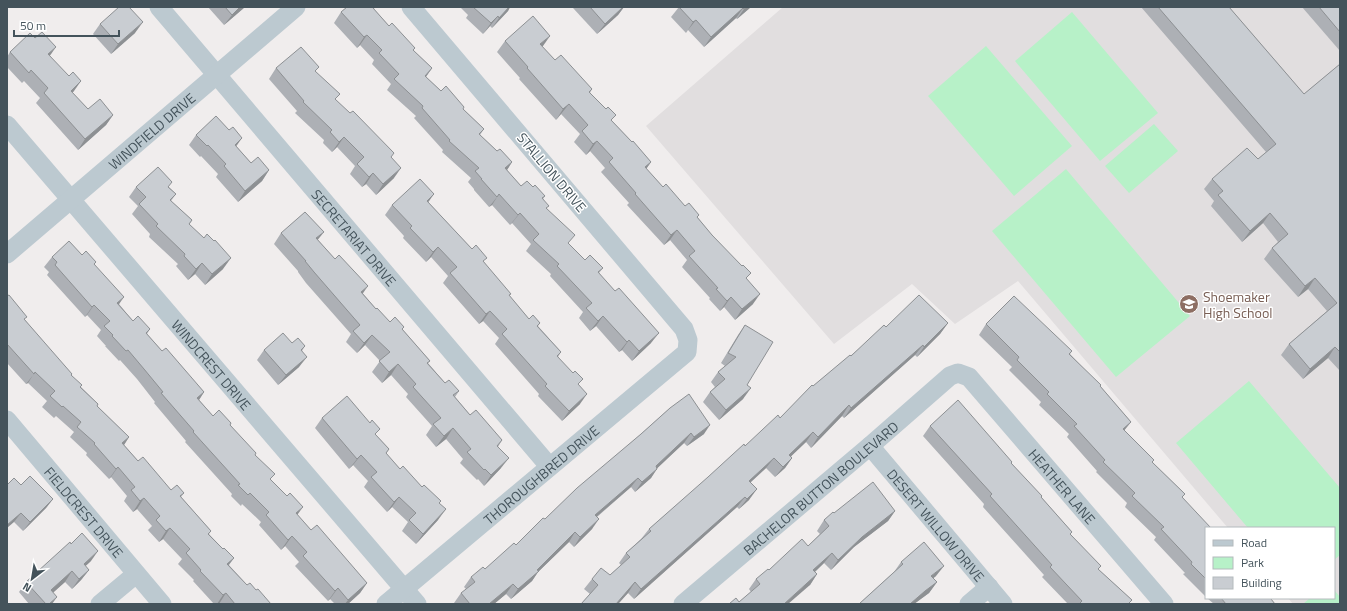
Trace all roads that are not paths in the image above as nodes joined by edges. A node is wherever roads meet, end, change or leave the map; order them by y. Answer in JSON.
{"nodes":[{"id":1,"x":159,"y":7,"type":"edge"},
{"id":2,"x":296,"y":7,"type":"edge"},
{"id":3,"x":411,"y":7,"type":"edge"},
{"id":4,"x":217,"y":75,"type":"junction"},
{"id":5,"x":7,"y":125,"type":"edge"},
{"id":6,"x":70,"y":199,"type":"junction"},
{"id":7,"x":7,"y":254,"type":"edge"},
{"id":8,"x":688,"y":340,"type":"joint"},
{"id":9,"x":958,"y":373,"type":"joint"},
{"id":10,"x":10,"y":430,"type":"edge"},
{"id":11,"x":870,"y":446,"type":"junction"},
{"id":12,"x":549,"y":466,"type":"junction"},
{"id":13,"x":136,"y":574,"type":"junction"},
{"id":14,"x":989,"y":587,"type":"junction"},
{"id":15,"x":404,"y":589,"type":"junction"},
{"id":16,"x":100,"y":604,"type":"edge"},
{"id":17,"x":162,"y":604,"type":"edge"},
{"id":18,"x":386,"y":604,"type":"edge"},
{"id":19,"x":417,"y":604,"type":"edge"},
{"id":20,"x":683,"y":604,"type":"edge"},
{"id":21,"x":969,"y":604,"type":"edge"},
{"id":22,"x":1003,"y":604,"type":"edge"},
{"id":23,"x":1164,"y":604,"type":"edge"}],
"edges":[{"from":1,"to":4,"type":"street","name":"SECRETARIAT DRIVE"},
{"from":2,"to":4,"type":"street","name":"WINDFIELD DRIVE"},
{"from":3,"to":8,"type":"street","name":"STALLION DRIVE"},
{"from":4,"to":6,"type":"street","name":"WINDFIELD DRIVE"},
{"from":4,"to":12,"type":"street","name":"SECRETARIAT DRIVE"},
{"from":5,"to":6,"type":"street","name":"WINDCREST DRIVE"},
{"from":6,"to":7,"type":"street","name":"WINDFIELD DRIVE"},
{"from":6,"to":15,"type":"street","name":"WINDCREST DRIVE"},
{"from":8,"to":12,"type":"street","name":"THOROUGHBRED DRIVE"},
{"from":9,"to":11,"type":"street","name":"BACHELOR BUTTON BOULEVARD"},
{"from":9,"to":23,"type":"street","name":"HEATHER LANE"},
{"from":10,"to":13,"type":"street","name":"FIELDCREST DRIVE"},
{"from":11,"to":14,"type":"street","name":"DESERT WILLOW DRIVE"},
{"from":11,"to":20,"type":"street","name":"BACHELOR BUTTON BOULEVARD"},
{"from":12,"to":15,"type":"street","name":"THOROUGHBRED DRIVE"},
{"from":13,"to":16,"type":"street"},
{"from":13,"to":17,"type":"street","name":"FIELDCREST DRIVE"},
{"from":14,"to":21,"type":"street"},
{"from":14,"to":22,"type":"street","name":"DESERT WILLOW DRIVE"},
{"from":15,"to":18,"type":"street","name":"THOROUGHBRED DRIVE"},
{"from":15,"to":19,"type":"street","name":"WINDCREST DRIVE"}]}
